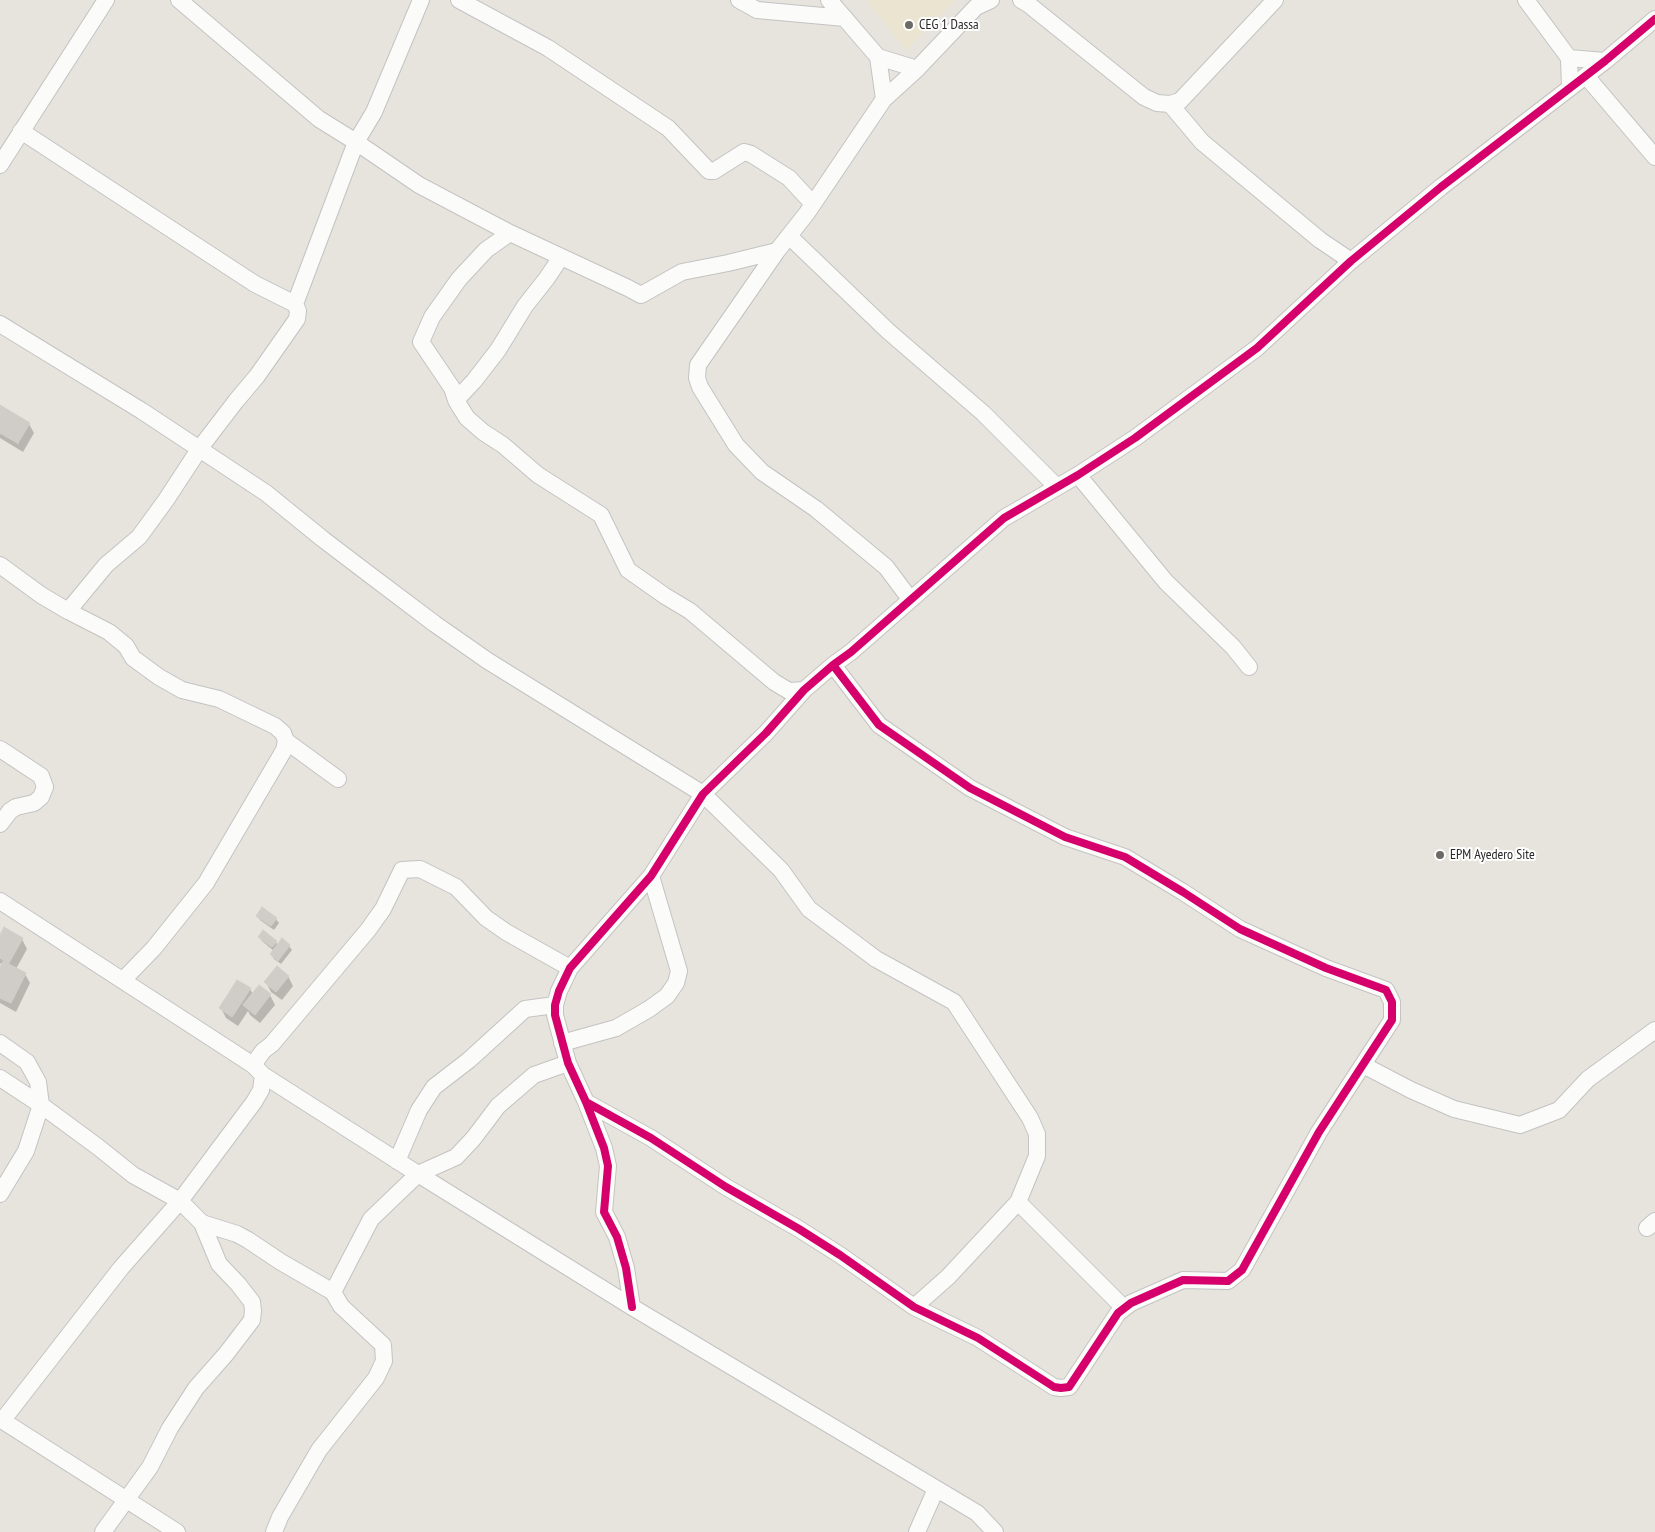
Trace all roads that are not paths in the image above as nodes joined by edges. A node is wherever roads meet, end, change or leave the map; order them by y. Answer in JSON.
{"nodes":[{"id":1,"x":106,"y":0,"type":"edge"},
{"id":2,"x":180,"y":0,"type":"edge"},
{"id":3,"x":421,"y":0,"type":"edge"},
{"id":4,"x":459,"y":0,"type":"edge"},
{"id":5,"x":739,"y":0,"type":"edge"},
{"id":6,"x":829,"y":0,"type":"edge"},
{"id":7,"x":991,"y":0,"type":"edge"},
{"id":8,"x":1020,"y":0,"type":"edge"},
{"id":9,"x":1275,"y":0,"type":"edge"},
{"id":10,"x":1526,"y":0,"type":"edge"},
{"id":11,"x":979,"y":4,"type":"edge"},
{"id":12,"x":846,"y":18,"type":"junction"},
{"id":13,"x":1655,"y":19,"type":"edge"},
{"id":14,"x":878,"y":57,"type":"junction"},
{"id":15,"x":1568,"y":58,"type":"junction"},
{"id":16,"x":1605,"y":61,"type":"junction"},
{"id":17,"x":917,"y":68,"type":"junction"},
{"id":18,"x":1586,"y":76,"type":"junction"},
{"id":19,"x":1570,"y":88,"type":"junction"},
{"id":20,"x":884,"y":99,"type":"junction"},
{"id":21,"x":1170,"y":104,"type":"junction"},
{"id":22,"x":21,"y":131,"type":"junction"},
{"id":23,"x":356,"y":142,"type":"junction"},
{"id":24,"x":1655,"y":157,"type":"edge"},
{"id":25,"x":0,"y":165,"type":"edge"},
{"id":26,"x":813,"y":204,"type":"junction"},
{"id":27,"x":510,"y":233,"type":"junction"},
{"id":28,"x":789,"y":236,"type":"junction"},
{"id":29,"x":777,"y":251,"type":"junction"},
{"id":30,"x":561,"y":257,"type":"junction"},
{"id":31,"x":1351,"y":261,"type":"junction"},
{"id":32,"x":295,"y":304,"type":"junction"},
{"id":33,"x":0,"y":324,"type":"edge"},
{"id":34,"x":456,"y":400,"type":"junction"},
{"id":35,"x":200,"y":448,"type":"junction"},
{"id":36,"x":1078,"y":475,"type":"junction"},
{"id":37,"x":1056,"y":487,"type":"junction"},
{"id":38,"x":0,"y":565,"type":"edge"},
{"id":39,"x":910,"y":599,"type":"junction"},
{"id":40,"x":68,"y":611,"type":"junction"},
{"id":41,"x":833,"y":665,"type":"junction"},
{"id":42,"x":1249,"y":666,"type":"dead end"},
{"id":43,"x":804,"y":690,"type":"junction"},
{"id":44,"x":286,"y":741,"type":"junction"},
{"id":45,"x":0,"y":749,"type":"edge"},
{"id":46,"x":338,"y":778,"type":"dead end"},
{"id":47,"x":703,"y":794,"type":"junction"},
{"id":48,"x":0,"y":824,"type":"edge"},
{"id":49,"x":651,"y":876,"type":"junction"},
{"id":50,"x":0,"y":901,"type":"edge"},
{"id":51,"x":570,"y":968,"type":"junction"},
{"id":52,"x":123,"y":980,"type":"junction"},
{"id":53,"x":555,"y":1005,"type":"junction"},
{"id":54,"x":1655,"y":1030,"type":"edge"},
{"id":55,"x":0,"y":1043,"type":"edge"},
{"id":56,"x":562,"y":1043,"type":"junction"},
{"id":57,"x":568,"y":1063,"type":"junction"},
{"id":58,"x":1363,"y":1065,"type":"junction"},
{"id":59,"x":258,"y":1070,"type":"junction"},
{"id":60,"x":0,"y":1078,"type":"edge"},
{"id":61,"x":586,"y":1102,"type":"junction"},
{"id":62,"x":41,"y":1105,"type":"junction"},
{"id":63,"x":397,"y":1161,"type":"junction"},
{"id":64,"x":418,"y":1174,"type":"junction"},
{"id":65,"x":0,"y":1194,"type":"edge"},
{"id":66,"x":180,"y":1200,"type":"junction"},
{"id":67,"x":1018,"y":1202,"type":"junction"},
{"id":68,"x":202,"y":1223,"type":"junction"},
{"id":69,"x":333,"y":1292,"type":"junction"},
{"id":70,"x":914,"y":1306,"type":"junction"},
{"id":71,"x":632,"y":1307,"type":"junction"},
{"id":72,"x":1124,"y":1308,"type":"junction"},
{"id":73,"x":1,"y":1420,"type":"edge"},
{"id":74,"x":936,"y":1489,"type":"junction"},
{"id":75,"x":126,"y":1500,"type":"junction"},
{"id":76,"x":104,"y":1532,"type":"edge"},
{"id":77,"x":177,"y":1532,"type":"edge"},
{"id":78,"x":274,"y":1532,"type":"edge"},
{"id":79,"x":917,"y":1532,"type":"edge"},
{"id":80,"x":994,"y":1532,"type":"edge"}],
"edges":[{"from":1,"to":22,"type":"street"},
{"from":2,"to":23,"type":"street"},
{"from":3,"to":23,"type":"street"},
{"from":4,"to":26,"type":"street"},
{"from":5,"to":12,"type":"street"},
{"from":6,"to":12,"type":"street"},
{"from":7,"to":11,"type":"street"},
{"from":8,"to":21,"type":"street"},
{"from":9,"to":21,"type":"street"},
{"from":10,"to":15,"type":"street"},
{"from":11,"to":17,"type":"street"},
{"from":12,"to":14,"type":"street"},
{"from":13,"to":16,"type":"street"},
{"from":14,"to":17,"type":"street"},
{"from":14,"to":20,"type":"street"},
{"from":15,"to":16,"type":"street"},
{"from":15,"to":19,"type":"street"},
{"from":16,"to":18,"type":"street"},
{"from":17,"to":20,"type":"street"},
{"from":18,"to":19,"type":"street"},
{"from":18,"to":24,"type":"street"},
{"from":19,"to":31,"type":"street"},
{"from":20,"to":26,"type":"street"},
{"from":21,"to":31,"type":"street"},
{"from":22,"to":25,"type":"street"},
{"from":22,"to":32,"type":"street"},
{"from":23,"to":27,"type":"street"},
{"from":23,"to":32,"type":"street"},
{"from":26,"to":28,"type":"street"},
{"from":27,"to":30,"type":"street"},
{"from":27,"to":34,"type":"street"},
{"from":28,"to":29,"type":"street"},
{"from":28,"to":37,"type":"street"},
{"from":29,"to":30,"type":"street"},
{"from":29,"to":39,"type":"street"},
{"from":30,"to":34,"type":"street"},
{"from":31,"to":36,"type":"street"},
{"from":32,"to":35,"type":"street"},
{"from":33,"to":35,"type":"street"},
{"from":34,"to":43,"type":"street"},
{"from":35,"to":40,"type":"street"},
{"from":35,"to":47,"type":"street"},
{"from":36,"to":37,"type":"street"},
{"from":36,"to":42,"type":"street"},
{"from":37,"to":39,"type":"street"},
{"from":38,"to":40,"type":"street"},
{"from":39,"to":41,"type":"street"},
{"from":40,"to":44,"type":"street"},
{"from":41,"to":43,"type":"street"},
{"from":41,"to":58,"type":"street"},
{"from":43,"to":47,"type":"street"},
{"from":44,"to":46,"type":"street"},
{"from":44,"to":52,"type":"street"},
{"from":45,"to":48,"type":"street"},
{"from":47,"to":49,"type":"street"},
{"from":47,"to":67,"type":"street"},
{"from":49,"to":51,"type":"street"},
{"from":49,"to":56,"type":"street"},
{"from":50,"to":52,"type":"street"},
{"from":51,"to":53,"type":"street"},
{"from":51,"to":59,"type":"street"},
{"from":52,"to":59,"type":"street"},
{"from":53,"to":56,"type":"street"},
{"from":53,"to":63,"type":"street"},
{"from":54,"to":58,"type":"street"},
{"from":55,"to":62,"type":"street"},
{"from":56,"to":57,"type":"street"},
{"from":57,"to":61,"type":"street"},
{"from":57,"to":64,"type":"street"},
{"from":58,"to":72,"type":"street"},
{"from":59,"to":63,"type":"street"},
{"from":59,"to":66,"type":"street"},
{"from":60,"to":62,"type":"street"},
{"from":61,"to":70,"type":"street"},
{"from":61,"to":71,"type":"street"},
{"from":62,"to":65,"type":"street"},
{"from":62,"to":66,"type":"street"},
{"from":63,"to":64,"type":"street"},
{"from":64,"to":69,"type":"street"},
{"from":64,"to":71,"type":"street"},
{"from":66,"to":68,"type":"street"},
{"from":66,"to":73,"type":"street"},
{"from":67,"to":70,"type":"street"},
{"from":67,"to":72,"type":"street"},
{"from":68,"to":69,"type":"street"},
{"from":68,"to":75,"type":"street"},
{"from":69,"to":78,"type":"street"},
{"from":70,"to":72,"type":"street"},
{"from":71,"to":74,"type":"street"},
{"from":73,"to":75,"type":"street"},
{"from":74,"to":79,"type":"street"},
{"from":74,"to":80,"type":"street"},
{"from":75,"to":76,"type":"street"},
{"from":75,"to":77,"type":"street"}]}
